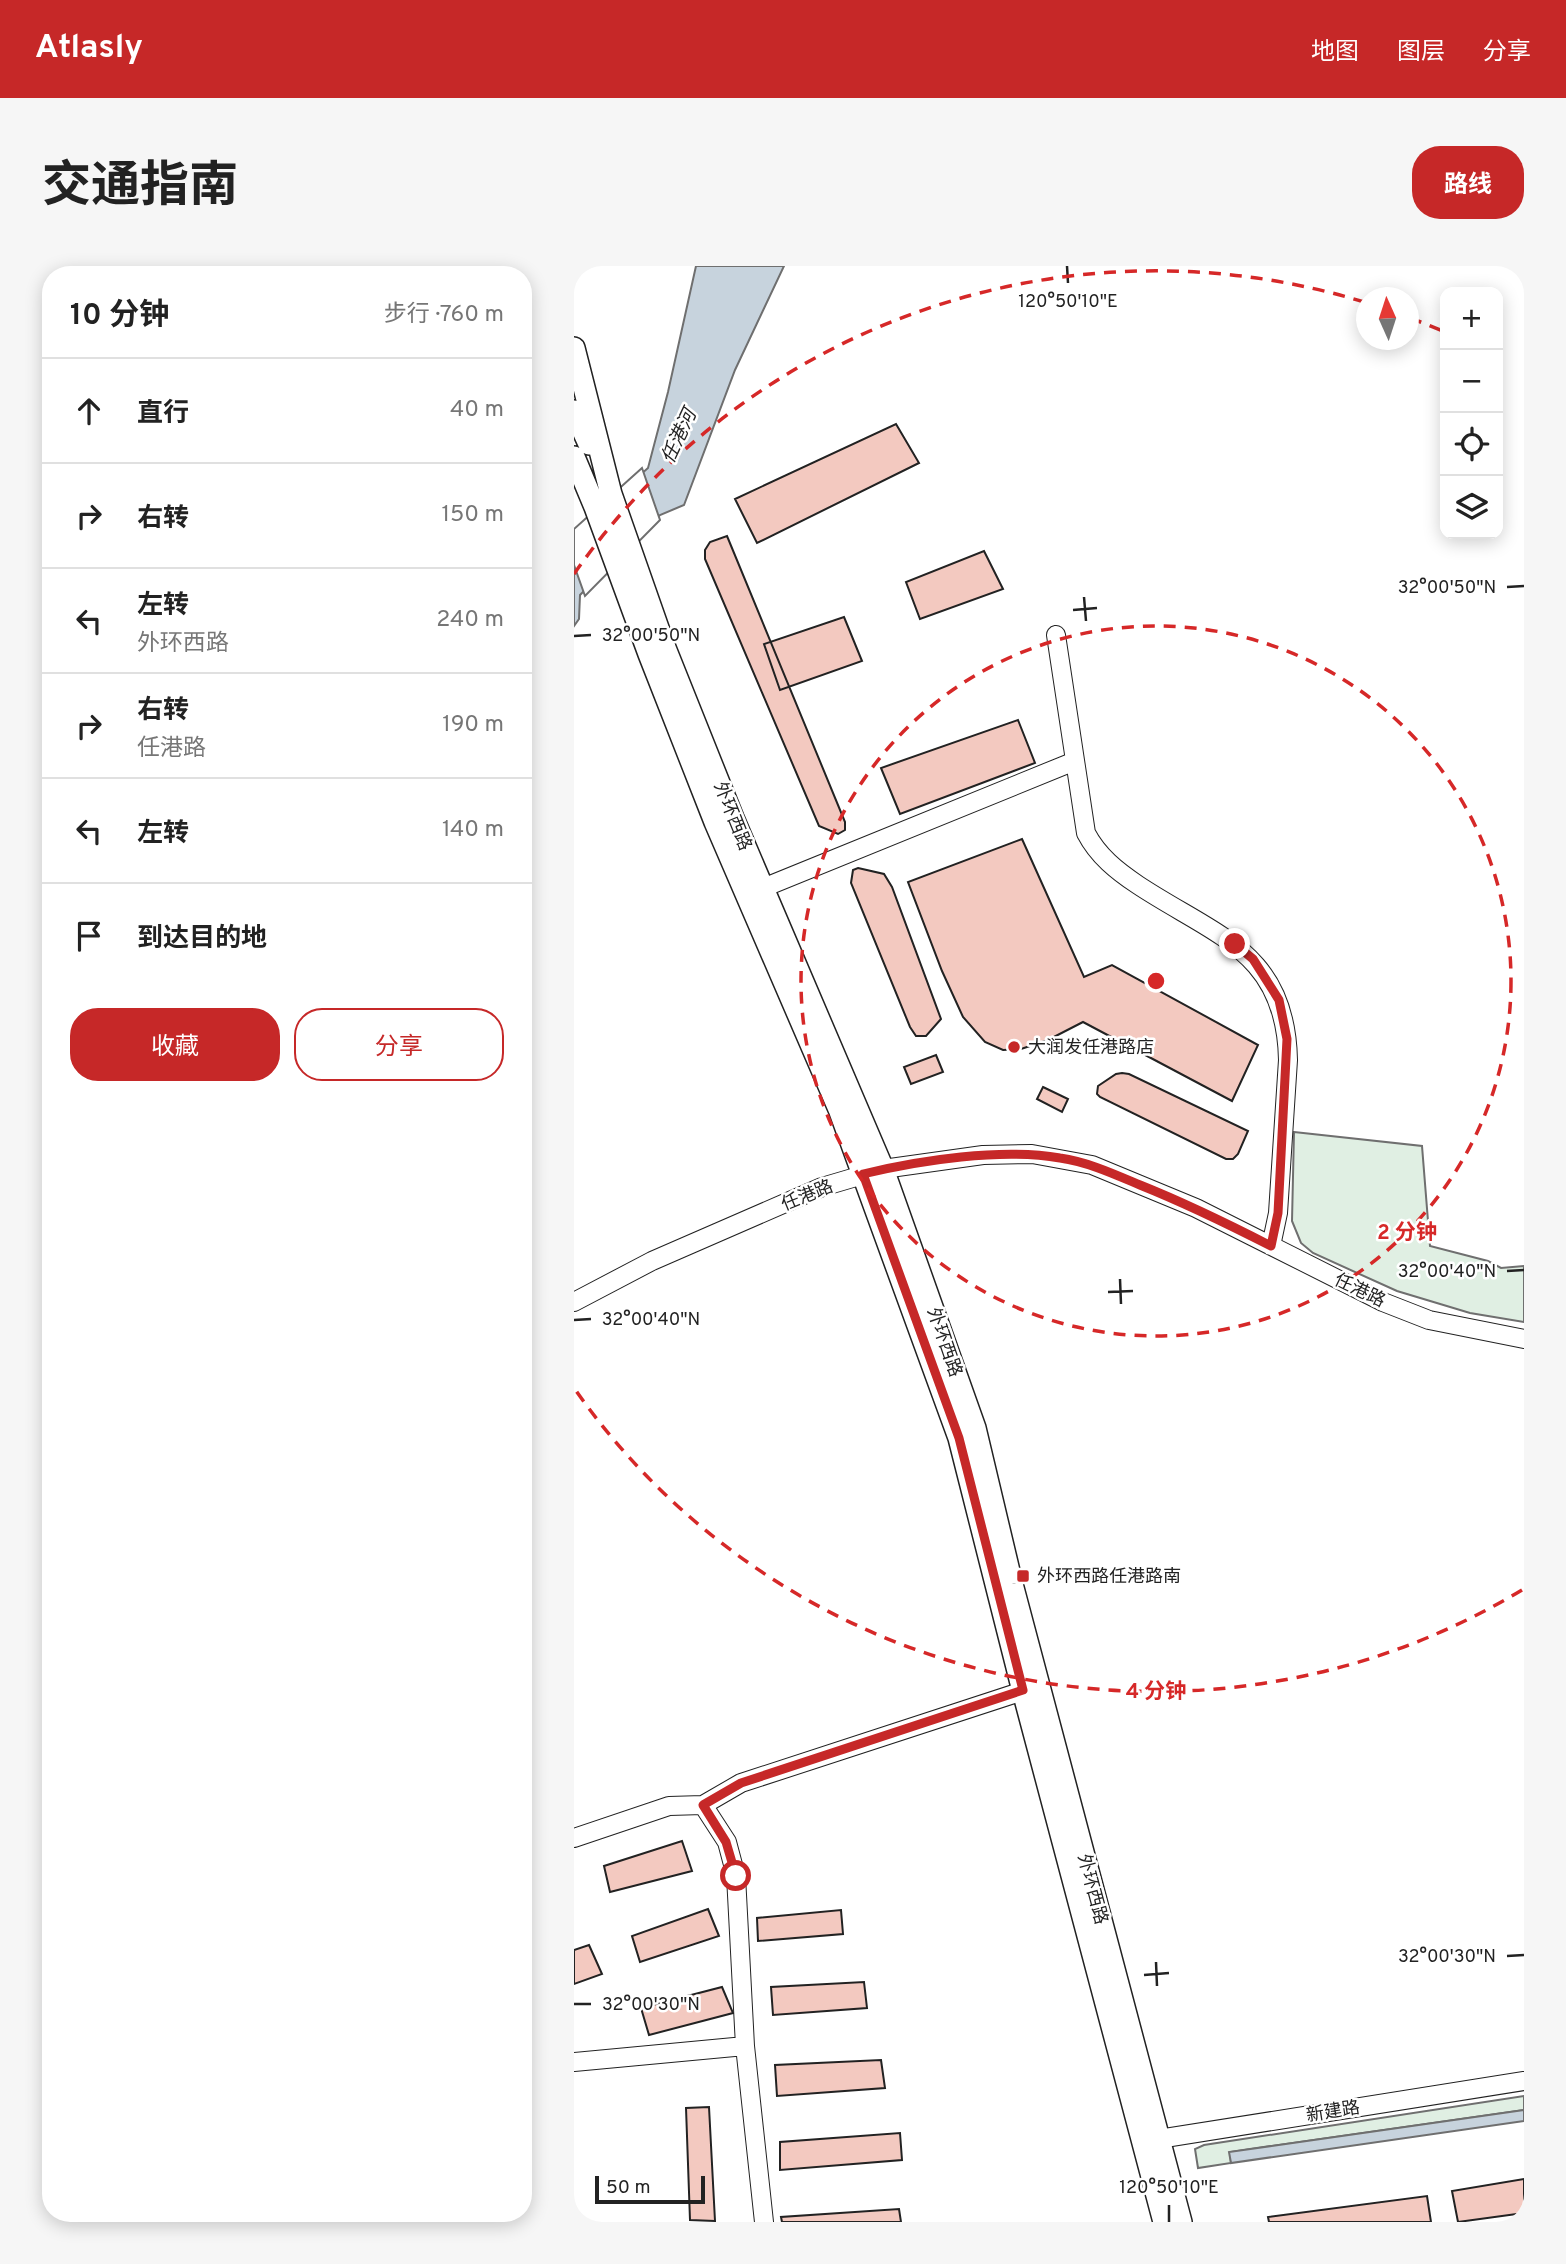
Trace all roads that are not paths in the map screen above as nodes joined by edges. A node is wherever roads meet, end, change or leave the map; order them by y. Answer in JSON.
{"nodes":[{"id":1,"x":574,"y":348,"type":"edge"},
{"id":2,"x":574,"y":411,"type":"edge"},
{"id":3,"x":574,"y":428,"type":"edge"},
{"id":4,"x":574,"y":457,"type":"edge"},
{"id":5,"x":603,"y":500,"type":"junction"},
{"id":6,"x":629,"y":574,"type":"junction"},
{"id":7,"x":1056,"y":635,"type":"dead end"},
{"id":8,"x":1076,"y":761,"type":"junction"},
{"id":9,"x":763,"y":888,"type":"junction"},
{"id":10,"x":873,"y":1172,"type":"junction"},
{"id":11,"x":1271,"y":1246,"type":"junction"},
{"id":12,"x":574,"y":1302,"type":"edge"},
{"id":13,"x":1524,"y":1339,"type":"edge"},
{"id":14,"x":1023,"y":1690,"type":"junction"},
{"id":15,"x":703,"y":1805,"type":"junction"},
{"id":16,"x":574,"y":1838,"type":"edge"},
{"id":17,"x":745,"y":2046,"type":"junction"},
{"id":18,"x":574,"y":2062,"type":"edge"},
{"id":19,"x":1524,"y":2081,"type":"edge"},
{"id":20,"x":1151,"y":2140,"type":"junction"},
{"id":21,"x":764,"y":2222,"type":"edge"},
{"id":22,"x":1164,"y":2222,"type":"edge"},
{"id":23,"x":1181,"y":2222,"type":"edge"}],
"edges":[{"from":1,"to":5,"type":"main road","name":"外环西路"},
{"from":2,"to":5,"type":"main road","name":"外环西路"},
{"from":3,"to":5,"type":"main road","name":"外环西路"},
{"from":4,"to":5,"type":"main road","name":"外环西路"},
{"from":5,"to":6,"type":"main road","name":"外环西路"},
{"from":6,"to":9,"type":"main road","name":"外环西路"},
{"from":6,"to":10,"type":"main road","name":"外环西路"},
{"from":7,"to":8,"type":"street"},
{"from":8,"to":9,"type":"street"},
{"from":8,"to":11,"type":"street"},
{"from":9,"to":10,"type":"main road","name":"外环西路"},
{"from":10,"to":11,"type":"street","name":"任港路"},
{"from":10,"to":12,"type":"street","name":"任港路"},
{"from":10,"to":14,"type":"main road","name":"外环西路"},
{"from":10,"to":20,"type":"main road","name":"外环西路"},
{"from":11,"to":13,"type":"street","name":"任港路"},
{"from":14,"to":15,"type":"street"},
{"from":14,"to":20,"type":"main road","name":"外环西路"},
{"from":15,"to":16,"type":"street"},
{"from":15,"to":17,"type":"street"},
{"from":17,"to":18,"type":"street"},
{"from":17,"to":21,"type":"street"},
{"from":19,"to":20,"type":"street","name":"新建路"},
{"from":20,"to":22,"type":"main road","name":"外环西路"},
{"from":20,"to":23,"type":"main road","name":"外环西路"}]}
